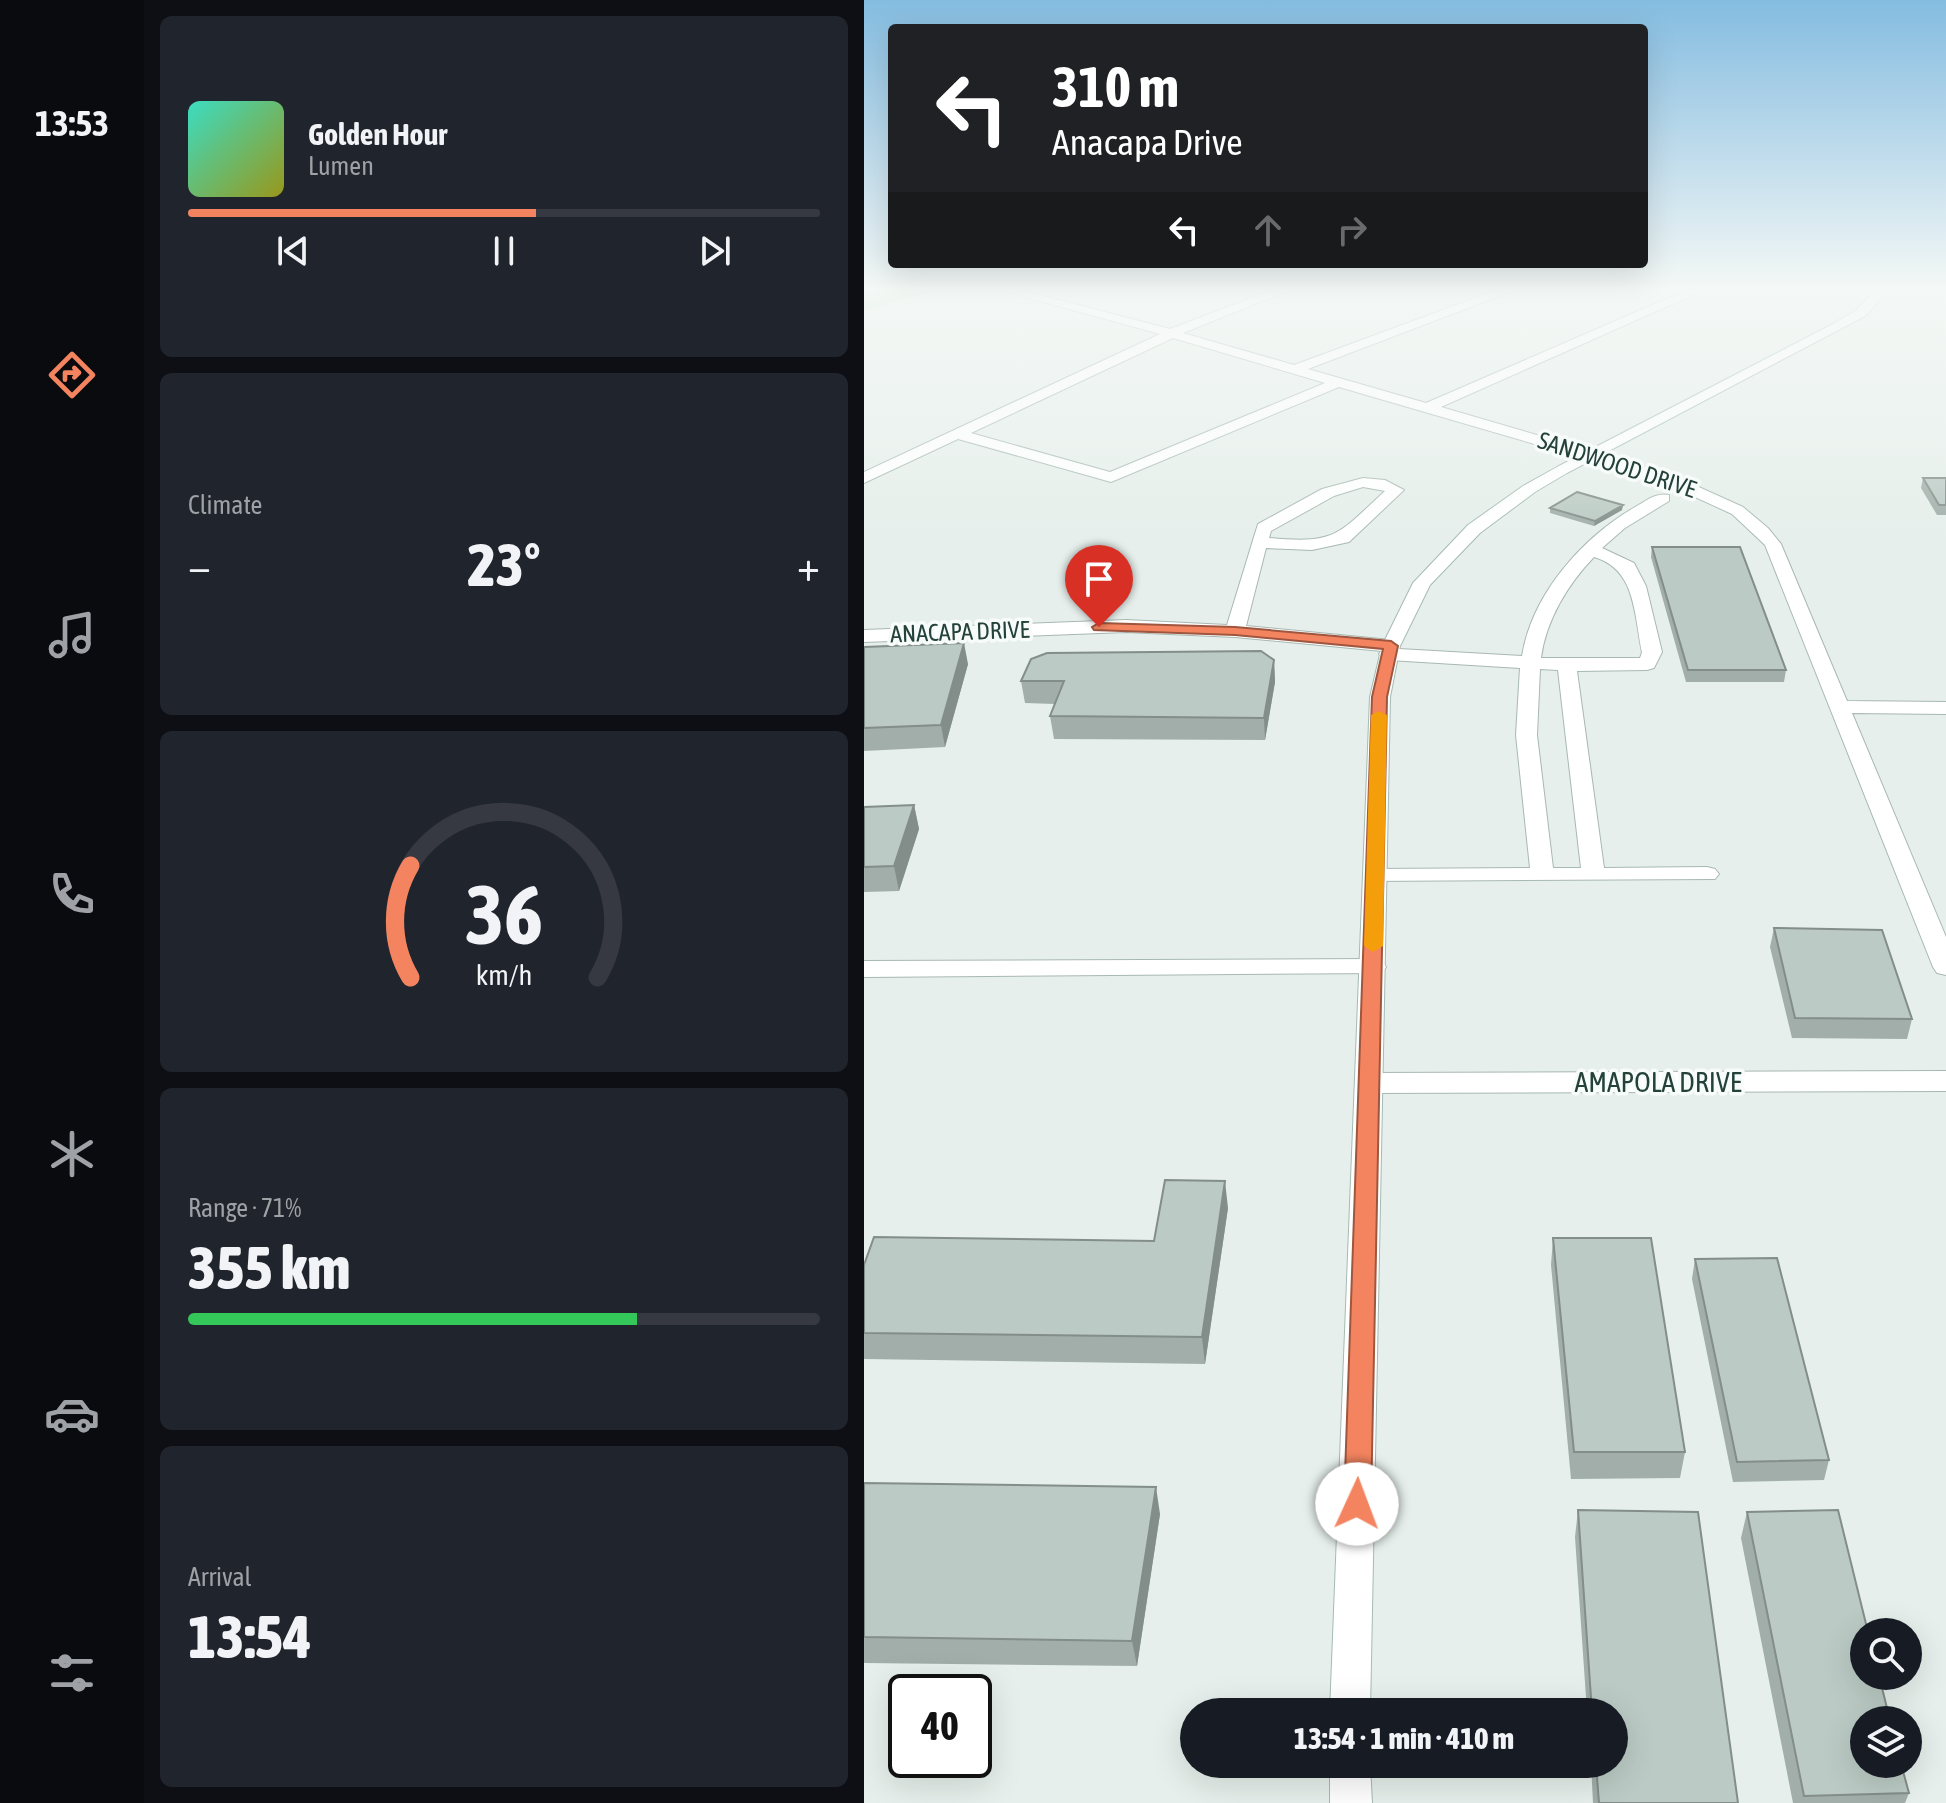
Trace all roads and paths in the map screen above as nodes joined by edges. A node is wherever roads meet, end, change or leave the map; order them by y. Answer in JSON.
{"nodes":[{"id":1,"x":1086,"y":374,"type":"edge"},
{"id":2,"x":1312,"y":374,"type":"edge"},
{"id":3,"x":1505,"y":374,"type":"edge"},
{"id":4,"x":1747,"y":374,"type":"edge"},
{"id":5,"x":1339,"y":382,"type":"junction"},
{"id":6,"x":1430,"y":407,"type":"junction"},
{"id":7,"x":956,"y":434,"type":"junction"},
{"id":8,"x":1590,"y":455,"type":"junction"},
{"id":9,"x":864,"y":478,"type":"edge"},
{"id":10,"x":1663,"y":498,"type":"dead end"},
{"id":11,"x":1259,"y":542,"type":"junction"},
{"id":12,"x":1590,"y":550,"type":"junction"},
{"id":13,"x":1235,"y":631,"type":"junction"},
{"id":14,"x":864,"y":636,"type":"edge"},
{"id":15,"x":1390,"y":650,"type":"junction"},
{"id":16,"x":1527,"y":665,"type":"junction"},
{"id":17,"x":1567,"y":665,"type":"junction"},
{"id":18,"x":1840,"y":707,"type":"junction"},
{"id":19,"x":1946,"y":708,"type":"edge"},
{"id":20,"x":1593,"y":874,"type":"junction"},
{"id":21,"x":1707,"y":874,"type":"dead end"},
{"id":22,"x":1542,"y":875,"type":"junction"},
{"id":23,"x":1375,"y":876,"type":"junction"},
{"id":24,"x":1373,"y":967,"type":"junction"},
{"id":25,"x":1946,"y":967,"type":"edge"},
{"id":26,"x":864,"y":969,"type":"edge"},
{"id":27,"x":1946,"y":1081,"type":"edge"},
{"id":28,"x":1370,"y":1083,"type":"junction"},
{"id":29,"x":1350,"y":1698,"type":"edge"},
{"id":30,"x":1350,"y":1778,"type":"edge"},
{"id":31,"x":1351,"y":1803,"type":"edge"}],
"edges":[{"from":1,"to":7,"type":"street"},
{"from":2,"to":5,"type":"street","name":"SANDWOOD DRIVE"},
{"from":3,"to":6,"type":"street"},
{"from":4,"to":8,"type":"street"},
{"from":5,"to":6,"type":"street","name":"SANDWOOD DRIVE"},
{"from":5,"to":7,"type":"street"},
{"from":6,"to":8,"type":"street","name":"SANDWOOD DRIVE"},
{"from":7,"to":9,"type":"street"},
{"from":8,"to":15,"type":"street"},
{"from":8,"to":18,"type":"street","name":"SANDWOOD DRIVE"},
{"from":10,"to":12,"type":"street"},
{"from":11,"to":11,"type":"street"},
{"from":11,"to":13,"type":"street"},
{"from":12,"to":16,"type":"street"},
{"from":12,"to":17,"type":"street","name":"ANACAPA DRIVE"},
{"from":13,"to":14,"type":"street","name":"ANACAPA DRIVE"},
{"from":13,"to":15,"type":"street","name":"ANACAPA DRIVE"},
{"from":15,"to":16,"type":"street","name":"ANACAPA DRIVE"},
{"from":15,"to":23,"type":"street"},
{"from":16,"to":17,"type":"street","name":"ANACAPA DRIVE"},
{"from":16,"to":22,"type":"street"},
{"from":17,"to":20,"type":"street"},
{"from":18,"to":19,"type":"street"},
{"from":18,"to":25,"type":"street","name":"SANDWOOD DRIVE"},
{"from":20,"to":21,"type":"street"},
{"from":20,"to":22,"type":"street"},
{"from":22,"to":23,"type":"street"},
{"from":23,"to":24,"type":"street"},
{"from":24,"to":26,"type":"street"},
{"from":24,"to":28,"type":"street"},
{"from":27,"to":28,"type":"street","name":"AMAPOLA DRIVE"},
{"from":28,"to":29,"type":"street"},
{"from":30,"to":31,"type":"street"}]}
